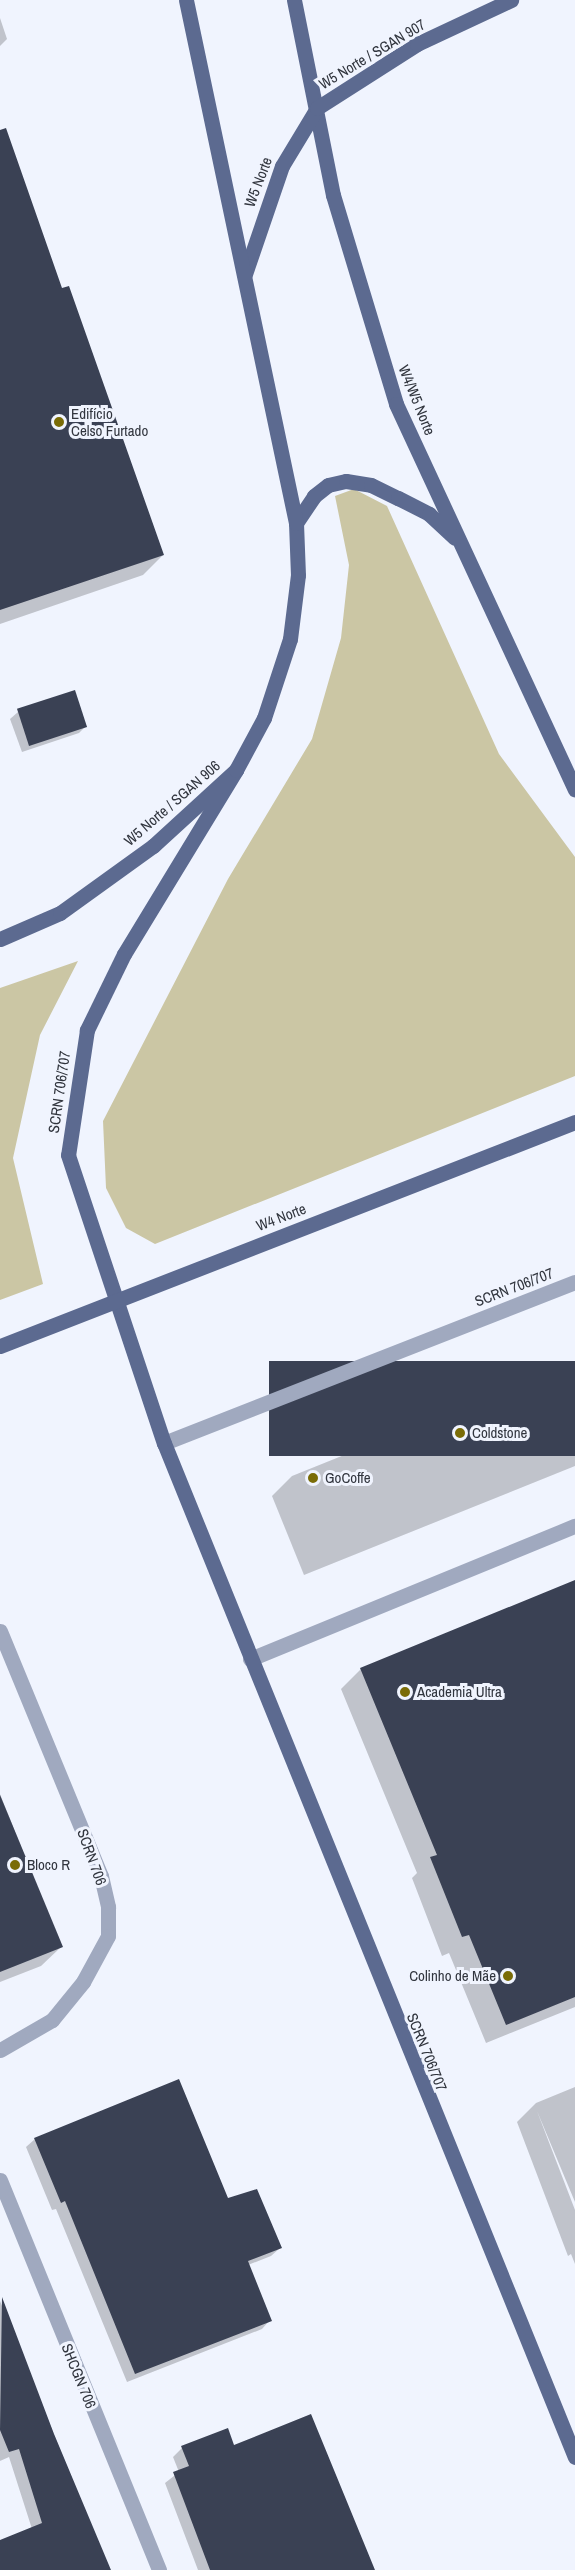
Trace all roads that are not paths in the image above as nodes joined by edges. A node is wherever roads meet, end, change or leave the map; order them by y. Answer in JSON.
{"nodes":[{"id":1,"x":186,"y":0,"type":"edge"},
{"id":2,"x":294,"y":0,"type":"edge"},
{"id":3,"x":511,"y":0,"type":"edge"},
{"id":4,"x":317,"y":108,"type":"junction"},
{"id":5,"x":245,"y":274,"type":"junction"},
{"id":6,"x":296,"y":523,"type":"junction"},
{"id":7,"x":462,"y":544,"type":"junction"},
{"id":8,"x":236,"y":770,"type":"junction"},
{"id":9,"x":575,"y":789,"type":"edge"},
{"id":10,"x":0,"y":939,"type":"edge"},
{"id":11,"x":575,"y":1122,"type":"edge"},
{"id":12,"x":575,"y":1282,"type":"edge"},
{"id":13,"x":116,"y":1301,"type":"junction"},
{"id":14,"x":0,"y":1346,"type":"edge"},
{"id":15,"x":164,"y":1443,"type":"junction"},
{"id":16,"x":575,"y":1526,"type":"edge"},
{"id":17,"x":0,"y":1631,"type":"edge"},
{"id":18,"x":250,"y":1659,"type":"junction"},
{"id":19,"x":0,"y":2050,"type":"edge"},
{"id":20,"x":0,"y":2180,"type":"edge"},
{"id":21,"x":575,"y":2457,"type":"edge"},
{"id":22,"x":159,"y":2570,"type":"edge"}],
"edges":[{"from":1,"to":5,"type":"main road"},
{"from":2,"to":4,"type":"main road","name":"W4/W5 Norte"},
{"from":3,"to":4,"type":"main road","name":"W5 Norte / SGAN 907"},
{"from":4,"to":5,"type":"main road","name":"W5 Norte"},
{"from":4,"to":7,"type":"main road","name":"W4/W5 Norte"},
{"from":5,"to":6,"type":"main road","name":"W5 Norte / SGAN 906"},
{"from":6,"to":7,"type":"main road"},
{"from":6,"to":8,"type":"main road","name":"W5 Norte / SGAN 906"},
{"from":7,"to":9,"type":"main road","name":"W4/W5 Norte"},
{"from":8,"to":10,"type":"main road","name":"W5 Norte / SGAN 906"},
{"from":8,"to":13,"type":"main road","name":"SCRN 706/707"},
{"from":11,"to":13,"type":"main road","name":"W4 Norte"},
{"from":12,"to":15,"type":"street","name":"SCRN 706/707"},
{"from":13,"to":14,"type":"main road","name":"W4 Norte"},
{"from":13,"to":15,"type":"main road","name":"SCRN 706/707"},
{"from":15,"to":18,"type":"main road","name":"SCRN 706/707"},
{"from":16,"to":18,"type":"street"},
{"from":17,"to":19,"type":"street","name":"SCRN 706"},
{"from":18,"to":21,"type":"main road","name":"SCRN 706/707"},
{"from":20,"to":22,"type":"street","name":"SHCGN 706"}]}
